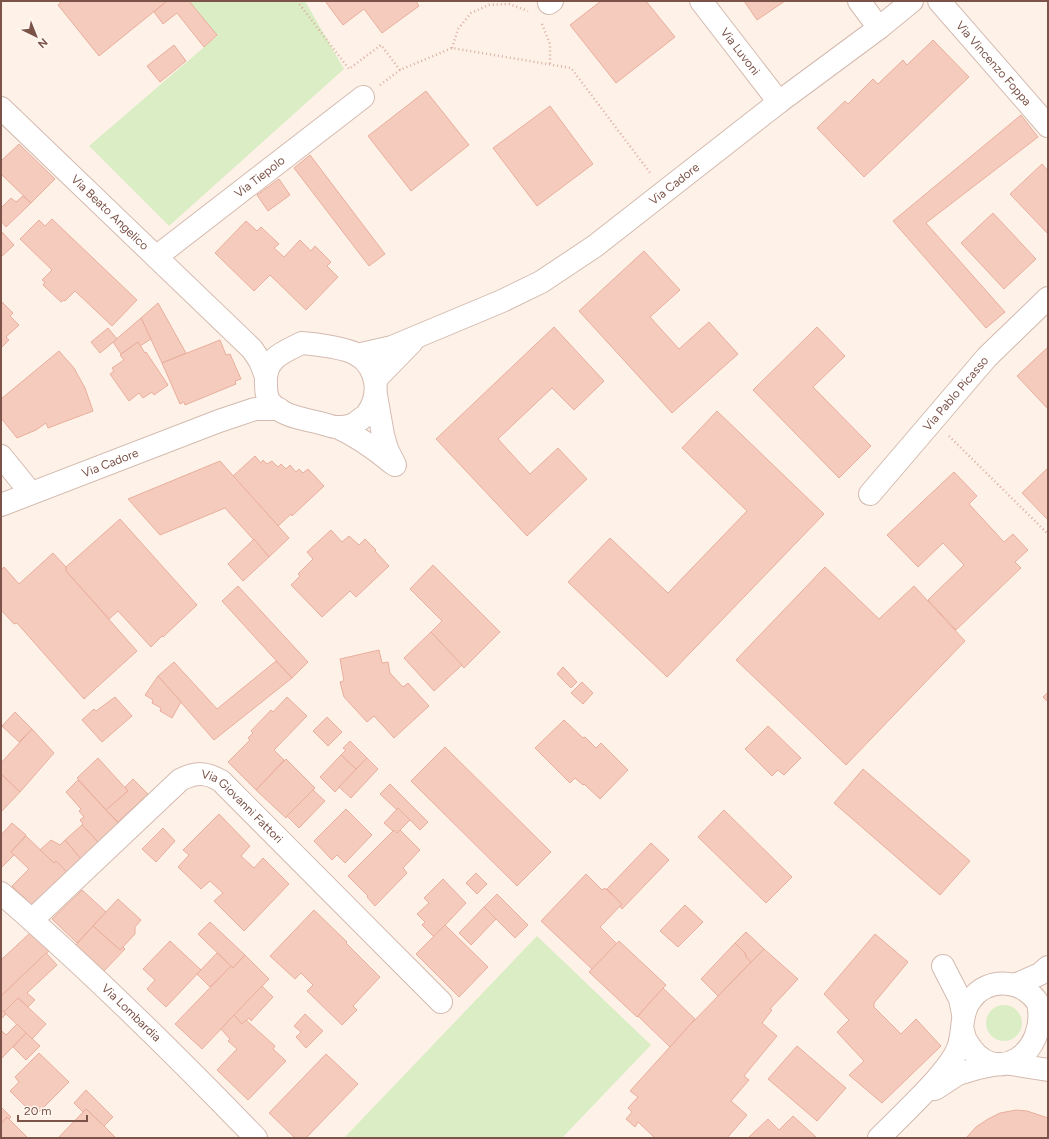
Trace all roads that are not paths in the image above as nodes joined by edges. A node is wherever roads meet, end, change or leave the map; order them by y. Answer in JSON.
{"nodes":[{"id":1,"x":701,"y":1,"type":"edge"},
{"id":2,"x":860,"y":1,"type":"edge"},
{"id":3,"x":912,"y":1,"type":"edge"},
{"id":4,"x":939,"y":1,"type":"edge"},
{"id":5,"x":879,"y":28,"type":"junction"},
{"id":6,"x":363,"y":97,"type":"road end"},
{"id":7,"x":779,"y":102,"type":"junction"},
{"id":8,"x":1,"y":108,"type":"edge"},
{"id":9,"x":1048,"y":126,"type":"edge"},
{"id":10,"x":156,"y":257,"type":"junction"},
{"id":11,"x":1048,"y":298,"type":"edge"},
{"id":12,"x":219,"y":317,"type":"junction"},
{"id":13,"x":418,"y":336,"type":"junction"},
{"id":14,"x":293,"y":347,"type":"junction"},
{"id":15,"x":357,"y":355,"type":"junction"},
{"id":16,"x":265,"y":379,"type":"junction"},
{"id":17,"x":376,"y":387,"type":"junction"},
{"id":18,"x":279,"y":409,"type":"junction"},
{"id":19,"x":219,"y":421,"type":"junction"},
{"id":20,"x":337,"y":427,"type":"junction"},
{"id":21,"x":1,"y":456,"type":"edge"},
{"id":22,"x":32,"y":493,"type":"junction"},
{"id":23,"x":870,"y":494,"type":"dead end"},
{"id":24,"x":1,"y":504,"type":"edge"},
{"id":25,"x":1,"y":893,"type":"edge"},
{"id":26,"x":32,"y":920,"type":"junction"},
{"id":27,"x":1048,"y":967,"type":"edge"},
{"id":28,"x":1048,"y":980,"type":"edge"},
{"id":29,"x":1015,"y":985,"type":"junction"},
{"id":30,"x":988,"y":986,"type":"junction"},
{"id":31,"x":441,"y":1002,"type":"dead end"},
{"id":32,"x":963,"y":1021,"type":"junction"},
{"id":33,"x":1045,"y":1023,"type":"edge"},
{"id":34,"x":1004,"y":1064,"type":"junction"},
{"id":35,"x":1048,"y":1070,"type":"edge"},
{"id":36,"x":917,"y":1101,"type":"junction"},
{"id":37,"x":256,"y":1138,"type":"edge"},
{"id":38,"x":879,"y":1138,"type":"edge"}],
"edges":[{"from":1,"to":7,"type":"street","name":"Via Luvoni"},
{"from":2,"to":5,"type":"street"},
{"from":3,"to":5,"type":"street","name":"Via Cadore"},
{"from":4,"to":9,"type":"street","name":"Via Vincenzo Foppa"},
{"from":5,"to":7,"type":"street","name":"Via Cadore"},
{"from":6,"to":10,"type":"street","name":"Via Tiepolo"},
{"from":7,"to":13,"type":"street","name":"Via Cadore"},
{"from":8,"to":10,"type":"street","name":"Via Beato Angelico"},
{"from":10,"to":12,"type":"street","name":"Via Beato Angelico"},
{"from":11,"to":23,"type":"street","name":"Via Pablo Picasso"},
{"from":12,"to":14,"type":"street","name":"Via Beato Angelico"},
{"from":12,"to":16,"type":"street","name":"Via Beato Angelico"},
{"from":13,"to":15,"type":"street","name":"Via Cadore"},
{"from":13,"to":17,"type":"street","name":"Via Cadore"},
{"from":14,"to":15,"type":"street"},
{"from":14,"to":16,"type":"street"},
{"from":15,"to":17,"type":"street"},
{"from":16,"to":18,"type":"street"},
{"from":16,"to":19,"type":"street","name":"Via Cadore"},
{"from":17,"to":20,"type":"street"},
{"from":17,"to":20,"type":"street"},
{"from":18,"to":19,"type":"street","name":"Via Cadore"},
{"from":18,"to":20,"type":"street"},
{"from":19,"to":22,"type":"street","name":"Via Cadore"},
{"from":21,"to":22,"type":"street"},
{"from":22,"to":24,"type":"street","name":"Via Cadore"},
{"from":25,"to":26,"type":"street","name":"Via Lombardia"},
{"from":26,"to":31,"type":"street","name":"Via Giovanni Fattori"},
{"from":26,"to":37,"type":"street","name":"Via Lombardia"},
{"from":27,"to":29,"type":"street"},
{"from":28,"to":33,"type":"street"},
{"from":29,"to":30,"type":"street"},
{"from":29,"to":33,"type":"street"},
{"from":30,"to":32,"type":"street"},
{"from":30,"to":32,"type":"street"},
{"from":32,"to":34,"type":"street"},
{"from":32,"to":36,"type":"street"},
{"from":33,"to":34,"type":"street"},
{"from":34,"to":35,"type":"street"},
{"from":34,"to":36,"type":"street"},
{"from":36,"to":38,"type":"street"}]}
